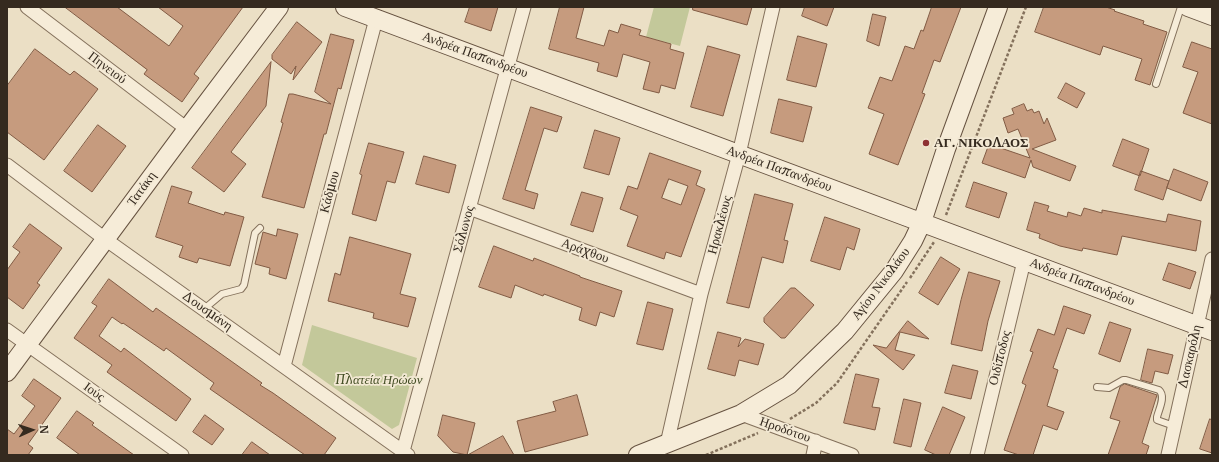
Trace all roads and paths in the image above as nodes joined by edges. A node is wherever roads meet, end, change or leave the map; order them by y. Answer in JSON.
{"nodes":[{"id":1,"x":27,"y":7,"type":"edge"},
{"id":2,"x":279,"y":7,"type":"edge"},
{"id":3,"x":345,"y":7,"type":"edge"},
{"id":4,"x":524,"y":7,"type":"edge"},
{"id":5,"x":773,"y":7,"type":"edge"},
{"id":6,"x":998,"y":7,"type":"edge"},
{"id":7,"x":1181,"y":7,"type":"edge"},
{"id":8,"x":1188,"y":7,"type":"edge"},
{"id":9,"x":1212,"y":16,"type":"edge"},
{"id":10,"x":376,"y":19,"type":"junction"},
{"id":11,"x":508,"y":68,"type":"junction"},
{"id":12,"x":1156,"y":84,"type":"dead end"},
{"id":13,"x":186,"y":129,"type":"junction"},
{"id":14,"x":739,"y":154,"type":"junction"},
{"id":15,"x":7,"y":165,"type":"edge"},
{"id":16,"x":469,"y":208,"type":"junction"},
{"id":17,"x":922,"y":222,"type":"junction"},
{"id":18,"x":260,"y":228,"type":"dead end"},
{"id":19,"x":105,"y":239,"type":"junction"},
{"id":20,"x":1212,"y":259,"type":"edge"},
{"id":21,"x":1024,"y":261,"type":"junction"},
{"id":22,"x":701,"y":294,"type":"junction"},
{"id":23,"x":204,"y":309,"type":"junction"},
{"id":24,"x":1205,"y":328,"type":"edge"},
{"id":25,"x":7,"y":330,"type":"edge"},
{"id":26,"x":27,"y":344,"type":"junction"},
{"id":27,"x":284,"y":366,"type":"junction"},
{"id":28,"x":7,"y":372,"type":"edge"},
{"id":29,"x":1097,"y":387,"type":"dead end"},
{"id":30,"x":741,"y":414,"type":"junction"},
{"id":31,"x":1174,"y":426,"type":"junction"},
{"id":32,"x":816,"y":441,"type":"junction"},
{"id":33,"x":667,"y":444,"type":"junction"},
{"id":34,"x":406,"y":453,"type":"edge"},
{"id":35,"x":182,"y":455,"type":"edge"},
{"id":36,"x":638,"y":455,"type":"edge"},
{"id":37,"x":813,"y":455,"type":"edge"},
{"id":38,"x":852,"y":455,"type":"edge"},
{"id":39,"x":977,"y":455,"type":"edge"},
{"id":40,"x":1168,"y":455,"type":"edge"}],
"edges":[{"from":1,"to":13,"type":"street","name":"Πηνειού"},
{"from":2,"to":13,"type":"street","name":"Τατάκη"},
{"from":3,"to":10,"type":"street","name":"Ανδρέα Παπανδρέου"},
{"from":4,"to":11,"type":"street","name":"Σόλωνος"},
{"from":5,"to":14,"type":"street","name":"Ηρακλέους"},
{"from":6,"to":17,"type":"street","name":"Αγίου Νικολάου"},
{"from":7,"to":12,"type":"lane"},
{"from":8,"to":9,"type":"street"},
{"from":10,"to":11,"type":"street","name":"Ανδρέα Παπανδρέου"},
{"from":10,"to":27,"type":"street","name":"Κάδμου"},
{"from":11,"to":14,"type":"street","name":"Ανδρέα Παπανδρέου"},
{"from":11,"to":16,"type":"street","name":"Σόλωνος"},
{"from":13,"to":19,"type":"street","name":"Τατάκη"},
{"from":14,"to":17,"type":"street","name":"Ανδρέα Παπανδρέου"},
{"from":14,"to":22,"type":"street","name":"Ηρακλέους"},
{"from":15,"to":19,"type":"street","name":"Δουσμάνη"},
{"from":16,"to":22,"type":"street","name":"Αράχθου"},
{"from":16,"to":34,"type":"street","name":"Σόλωνος"},
{"from":17,"to":21,"type":"street","name":"Ανδρέα Παπανδρέου"},
{"from":17,"to":30,"type":"street","name":"Αγίου Νικολάου"},
{"from":18,"to":23,"type":"lane"},
{"from":19,"to":23,"type":"street","name":"Δουσμάνη"},
{"from":19,"to":26,"type":"street","name":"Τατάκη"},
{"from":20,"to":24,"type":"street","name":"Δασκαρόλη"},
{"from":21,"to":24,"type":"street","name":"Ανδρέα Παπανδρέου"},
{"from":21,"to":39,"type":"street","name":"Οιδίποδος"},
{"from":22,"to":33,"type":"street","name":"Ηρακλέους"},
{"from":23,"to":27,"type":"street","name":"Δουσμάνη"},
{"from":24,"to":31,"type":"street","name":"Δασκαρόλη"},
{"from":25,"to":26,"type":"street","name":"Ιούς"},
{"from":26,"to":28,"type":"street","name":"Τατάκη"},
{"from":26,"to":35,"type":"street","name":"Ιούς"},
{"from":27,"to":34,"type":"street","name":"Δουσμάνη"},
{"from":29,"to":31,"type":"lane"},
{"from":30,"to":32,"type":"street","name":"Ηροδότου"},
{"from":30,"to":33,"type":"street","name":"Αγίου Νικολάου"},
{"from":31,"to":40,"type":"street","name":"Δασκαρόλη"},
{"from":32,"to":37,"type":"street"},
{"from":32,"to":38,"type":"street","name":"Ηροδότου"},
{"from":33,"to":36,"type":"street","name":"Αγίου Νικολάου"}]}
